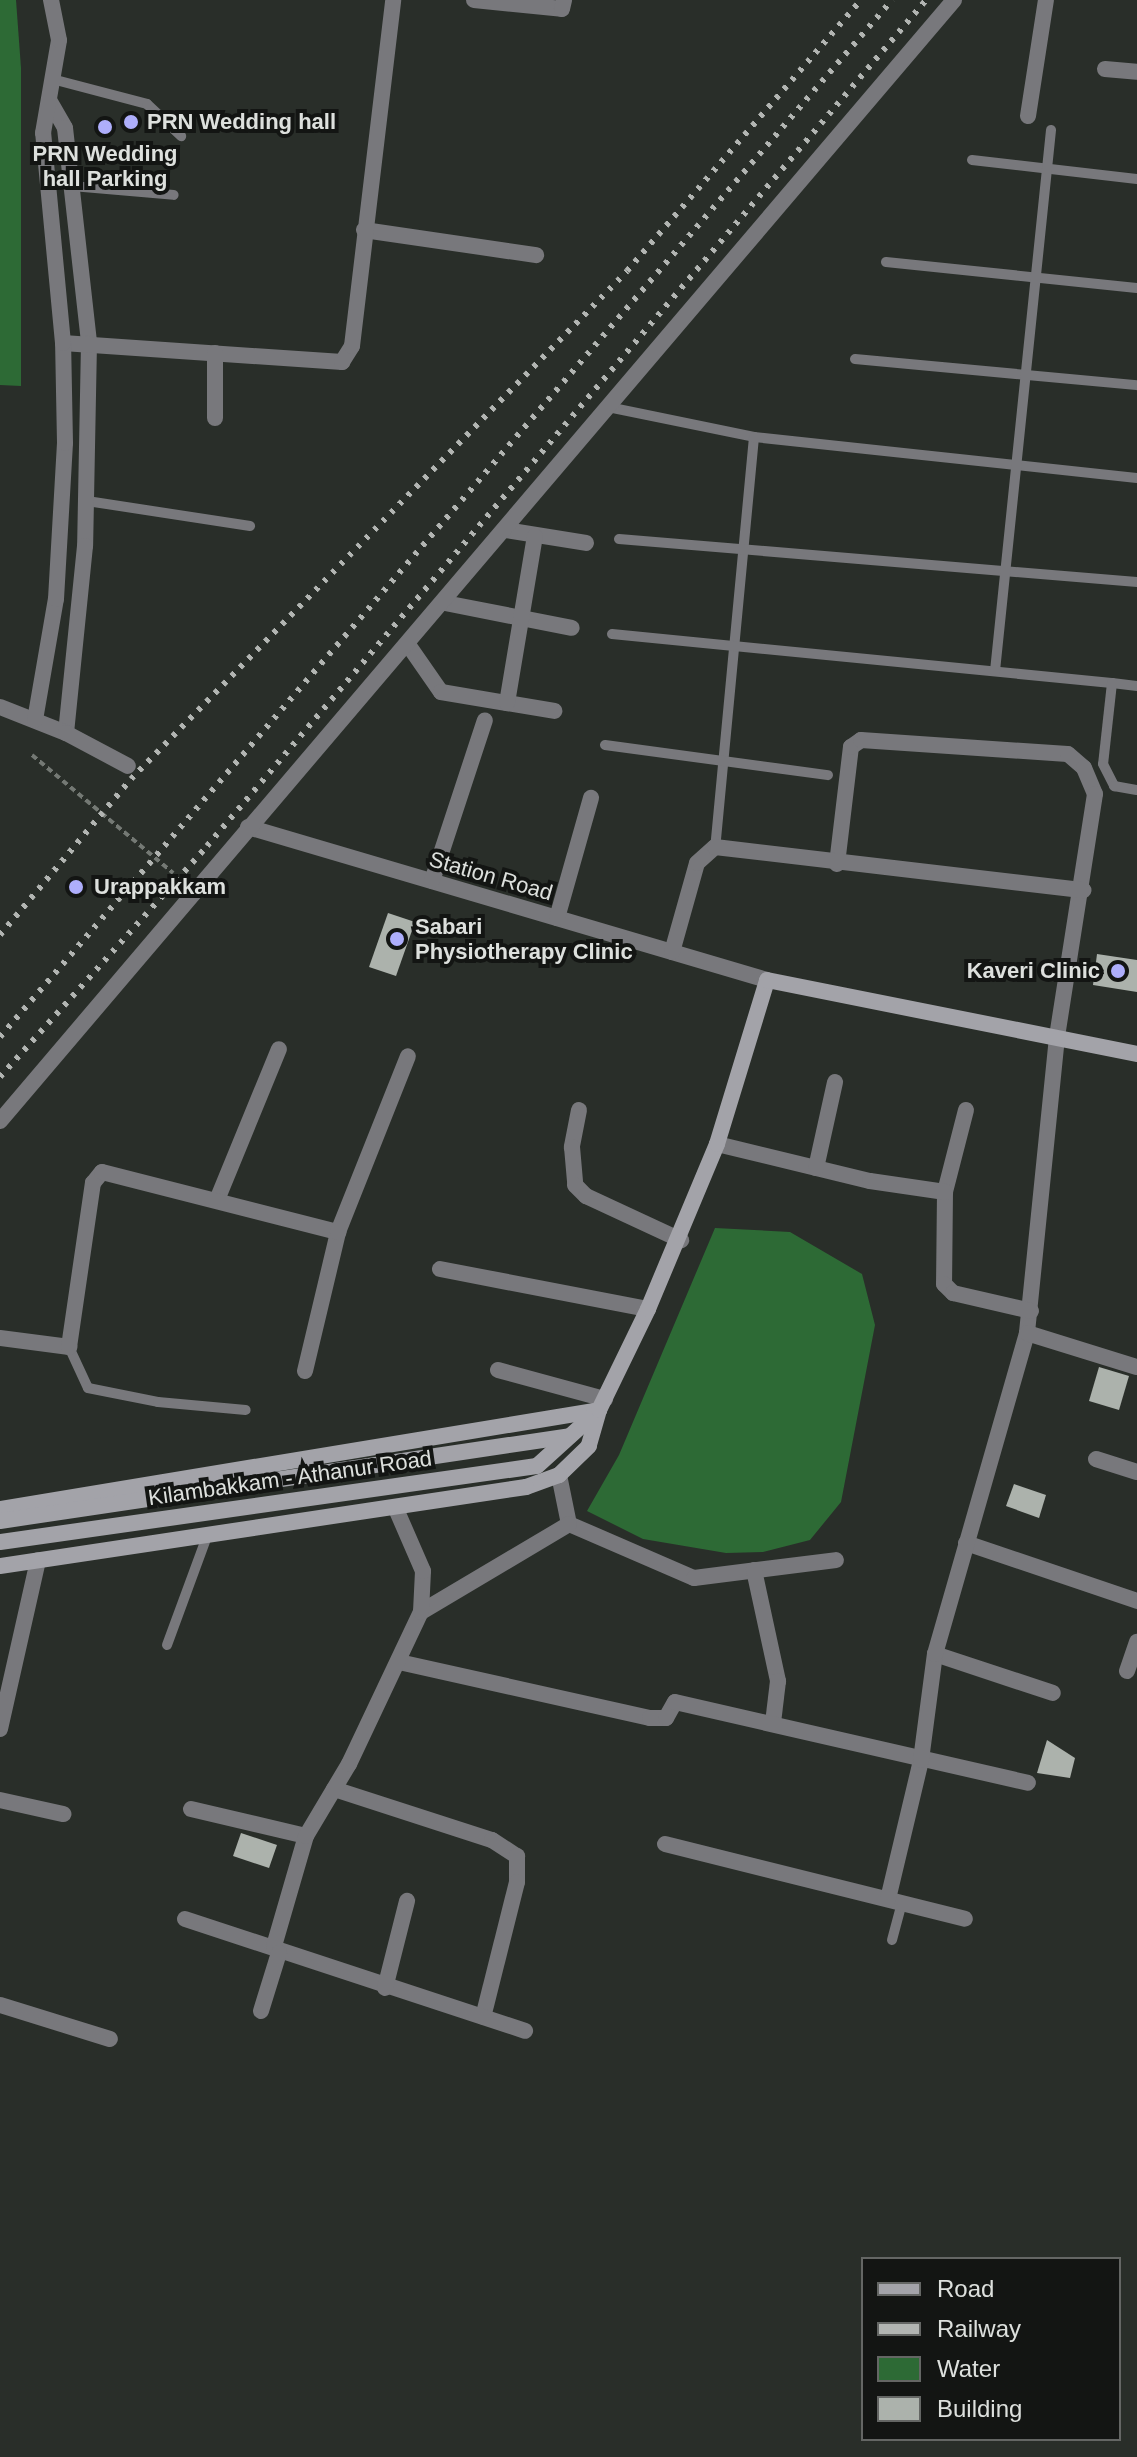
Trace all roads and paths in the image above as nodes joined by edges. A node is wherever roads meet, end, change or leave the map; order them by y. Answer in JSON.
{"nodes":[{"id":1,"x":51,"y":0,"type":"edge"},
{"id":2,"x":393,"y":0,"type":"edge"},
{"id":3,"x":474,"y":0,"type":"edge"},
{"id":4,"x":564,"y":0,"type":"edge"},
{"id":5,"x":954,"y":0,"type":"edge"},
{"id":6,"x":1046,"y":0,"type":"edge"},
{"id":7,"x":1105,"y":69,"type":"dead end"},
{"id":8,"x":1137,"y":72,"type":"edge"},
{"id":9,"x":52,"y":79,"type":"junction"},
{"id":10,"x":49,"y":100,"type":"junction"},
{"id":11,"x":1028,"y":116,"type":"dead end"},
{"id":12,"x":1051,"y":130,"type":"dead end"},
{"id":13,"x":181,"y":136,"type":"dead end"},
{"id":14,"x":972,"y":160,"type":"dead end"},
{"id":15,"x":1049,"y":169,"type":"junction"},
{"id":16,"x":1137,"y":179,"type":"edge"},
{"id":17,"x":72,"y":186,"type":"junction"},
{"id":18,"x":174,"y":195,"type":"dead end"},
{"id":19,"x":364,"y":230,"type":"junction"},
{"id":20,"x":536,"y":255,"type":"dead end"},
{"id":21,"x":886,"y":262,"type":"dead end"},
{"id":22,"x":1035,"y":277,"type":"junction"},
{"id":23,"x":1137,"y":288,"type":"edge"},
{"id":24,"x":63,"y":343,"type":"junction"},
{"id":25,"x":89,"y":343,"type":"junction"},
{"id":26,"x":215,"y":353,"type":"junction"},
{"id":27,"x":855,"y":359,"type":"dead end"},
{"id":28,"x":1026,"y":375,"type":"junction"},
{"id":29,"x":1137,"y":385,"type":"edge"},
{"id":30,"x":608,"y":407,"type":"junction"},
{"id":31,"x":215,"y":418,"type":"dead end"},
{"id":32,"x":754,"y":437,"type":"junction"},
{"id":33,"x":1017,"y":465,"type":"junction"},
{"id":34,"x":1137,"y":478,"type":"edge"},
{"id":35,"x":87,"y":501,"type":"junction"},
{"id":36,"x":250,"y":526,"type":"dead end"},
{"id":37,"x":506,"y":530,"type":"junction"},
{"id":38,"x":535,"y":536,"type":"junction"},
{"id":39,"x":619,"y":539,"type":"dead end"},
{"id":40,"x":586,"y":543,"type":"dead end"},
{"id":41,"x":744,"y":548,"type":"junction"},
{"id":42,"x":1006,"y":571,"type":"junction"},
{"id":43,"x":1137,"y":582,"type":"edge"},
{"id":44,"x":445,"y":603,"type":"junction"},
{"id":45,"x":519,"y":618,"type":"junction"},
{"id":46,"x":572,"y":628,"type":"dead end"},
{"id":47,"x":612,"y":634,"type":"dead end"},
{"id":48,"x":732,"y":644,"type":"junction"},
{"id":49,"x":409,"y":646,"type":"junction"},
{"id":50,"x":995,"y":671,"type":"junction"},
{"id":51,"x":1112,"y":683,"type":"junction"},
{"id":52,"x":1137,"y":686,"type":"edge"},
{"id":53,"x":507,"y":703,"type":"junction"},
{"id":54,"x":0,"y":707,"type":"edge"},
{"id":55,"x":554,"y":711,"type":"dead end"},
{"id":56,"x":35,"y":720,"type":"junction"},
{"id":57,"x":485,"y":720,"type":"dead end"},
{"id":58,"x":66,"y":733,"type":"junction"},
{"id":59,"x":605,"y":745,"type":"dead end"},
{"id":60,"x":32,"y":755,"type":"dead end"},
{"id":61,"x":720,"y":759,"type":"junction"},
{"id":62,"x":128,"y":766,"type":"dead end"},
{"id":63,"x":828,"y":775,"type":"dead end"},
{"id":64,"x":1137,"y":790,"type":"edge"},
{"id":65,"x":591,"y":798,"type":"dead end"},
{"id":66,"x":248,"y":827,"type":"junction"},
{"id":67,"x":715,"y":847,"type":"junction"},
{"id":68,"x":837,"y":864,"type":"junction"},
{"id":69,"x":173,"y":873,"type":"dead end"},
{"id":70,"x":432,"y":881,"type":"junction"},
{"id":71,"x":1083,"y":890,"type":"junction"},
{"id":72,"x":557,"y":918,"type":"junction"},
{"id":73,"x":672,"y":952,"type":"junction"},
{"id":74,"x":767,"y":980,"type":"junction"},
{"id":75,"x":1057,"y":1037,"type":"junction"},
{"id":76,"x":279,"y":1049,"type":"dead end"},
{"id":77,"x":1137,"y":1054,"type":"edge"},
{"id":78,"x":408,"y":1056,"type":"dead end"},
{"id":79,"x":835,"y":1082,"type":"dead end"},
{"id":80,"x":579,"y":1110,"type":"dead end"},
{"id":81,"x":966,"y":1110,"type":"dead end"},
{"id":82,"x":0,"y":1121,"type":"edge"},
{"id":83,"x":717,"y":1144,"type":"junction"},
{"id":84,"x":816,"y":1168,"type":"junction"},
{"id":85,"x":945,"y":1192,"type":"junction"},
{"id":86,"x":217,"y":1200,"type":"junction"},
{"id":87,"x":338,"y":1232,"type":"junction"},
{"id":88,"x":681,"y":1240,"type":"junction"},
{"id":89,"x":440,"y":1269,"type":"dead end"},
{"id":90,"x":648,"y":1309,"type":"junction"},
{"id":91,"x":1031,"y":1311,"type":"junction"},
{"id":92,"x":1027,"y":1333,"type":"junction"},
{"id":93,"x":0,"y":1338,"type":"edge"},
{"id":94,"x":69,"y":1347,"type":"junction"},
{"id":95,"x":1137,"y":1367,"type":"edge"},
{"id":96,"x":498,"y":1370,"type":"dead end"},
{"id":97,"x":305,"y":1371,"type":"dead end"},
{"id":98,"x":602,"y":1405,"type":"junction"},
{"id":99,"x":246,"y":1410,"type":"dead end"},
{"id":100,"x":576,"y":1435,"type":"junction"},
{"id":101,"x":1096,"y":1459,"type":"dead end"},
{"id":102,"x":1137,"y":1472,"type":"edge"},
{"id":103,"x":559,"y":1475,"type":"junction"},
{"id":104,"x":0,"y":1509,"type":"edge"},
{"id":105,"x":396,"y":1509,"type":"junction"},
{"id":106,"x":0,"y":1521,"type":"edge"},
{"id":107,"x":569,"y":1524,"type":"junction"},
{"id":108,"x":207,"y":1536,"type":"junction"},
{"id":109,"x":0,"y":1542,"type":"edge"},
{"id":110,"x":966,"y":1543,"type":"junction"},
{"id":111,"x":38,"y":1560,"type":"junction"},
{"id":112,"x":836,"y":1560,"type":"dead end"},
{"id":113,"x":0,"y":1566,"type":"edge"},
{"id":114,"x":754,"y":1570,"type":"junction"},
{"id":115,"x":1137,"y":1601,"type":"edge"},
{"id":116,"x":421,"y":1612,"type":"junction"},
{"id":117,"x":1137,"y":1642,"type":"edge"},
{"id":118,"x":167,"y":1645,"type":"dead end"},
{"id":119,"x":935,"y":1654,"type":"junction"},
{"id":120,"x":399,"y":1662,"type":"junction"},
{"id":121,"x":1127,"y":1671,"type":"dead end"},
{"id":122,"x":1053,"y":1693,"type":"dead end"},
{"id":123,"x":773,"y":1723,"type":"junction"},
{"id":124,"x":0,"y":1729,"type":"edge"},
{"id":125,"x":921,"y":1760,"type":"junction"},
{"id":126,"x":1028,"y":1783,"type":"dead end"},
{"id":127,"x":334,"y":1789,"type":"junction"},
{"id":128,"x":0,"y":1800,"type":"edge"},
{"id":129,"x":191,"y":1809,"type":"dead end"},
{"id":130,"x":63,"y":1814,"type":"dead end"},
{"id":131,"x":306,"y":1836,"type":"junction"},
{"id":132,"x":665,"y":1844,"type":"dead end"},
{"id":133,"x":407,"y":1901,"type":"dead end"},
{"id":134,"x":895,"y":1901,"type":"junction"},
{"id":135,"x":185,"y":1919,"type":"dead end"},
{"id":136,"x":965,"y":1919,"type":"dead end"},
{"id":137,"x":892,"y":1940,"type":"dead end"},
{"id":138,"x":277,"y":1949,"type":"junction"},
{"id":139,"x":385,"y":1988,"type":"junction"},
{"id":140,"x":0,"y":2005,"type":"edge"},
{"id":141,"x":261,"y":2011,"type":"dead end"},
{"id":142,"x":483,"y":2017,"type":"junction"},
{"id":143,"x":525,"y":2031,"type":"dead end"},
{"id":144,"x":110,"y":2039,"type":"dead end"}],
"edges":[{"from":1,"to":9,"type":"street"},
{"from":2,"to":19,"type":"street"},
{"from":3,"to":4,"type":"street"},
{"from":5,"to":30,"type":"street"},
{"from":6,"to":11,"type":"street"},
{"from":7,"to":8,"type":"street"},
{"from":9,"to":10,"type":"street"},
{"from":9,"to":13,"type":"lane"},
{"from":10,"to":17,"type":"street"},
{"from":10,"to":24,"type":"street"},
{"from":12,"to":15,"type":"lane"},
{"from":14,"to":15,"type":"lane"},
{"from":15,"to":16,"type":"lane"},
{"from":15,"to":22,"type":"lane"},
{"from":17,"to":18,"type":"lane"},
{"from":17,"to":25,"type":"street"},
{"from":19,"to":20,"type":"street"},
{"from":19,"to":26,"type":"street"},
{"from":21,"to":22,"type":"lane"},
{"from":22,"to":23,"type":"lane"},
{"from":22,"to":28,"type":"lane"},
{"from":24,"to":25,"type":"street"},
{"from":24,"to":56,"type":"street"},
{"from":25,"to":26,"type":"street"},
{"from":25,"to":35,"type":"street"},
{"from":26,"to":31,"type":"street"},
{"from":27,"to":28,"type":"lane"},
{"from":28,"to":29,"type":"lane"},
{"from":28,"to":33,"type":"lane"},
{"from":30,"to":32,"type":"lane"},
{"from":30,"to":37,"type":"street"},
{"from":32,"to":33,"type":"lane"},
{"from":32,"to":41,"type":"lane"},
{"from":33,"to":34,"type":"lane"},
{"from":33,"to":42,"type":"lane"},
{"from":35,"to":36,"type":"lane"},
{"from":35,"to":58,"type":"street"},
{"from":37,"to":38,"type":"street"},
{"from":37,"to":44,"type":"street"},
{"from":38,"to":40,"type":"street"},
{"from":38,"to":45,"type":"street"},
{"from":39,"to":41,"type":"lane"},
{"from":41,"to":42,"type":"lane"},
{"from":41,"to":48,"type":"lane"},
{"from":42,"to":43,"type":"lane"},
{"from":42,"to":50,"type":"lane"},
{"from":44,"to":45,"type":"street"},
{"from":44,"to":49,"type":"street"},
{"from":45,"to":46,"type":"street"},
{"from":45,"to":53,"type":"street"},
{"from":47,"to":48,"type":"lane"},
{"from":48,"to":50,"type":"lane"},
{"from":48,"to":61,"type":"lane"},
{"from":49,"to":53,"type":"street"},
{"from":49,"to":66,"type":"street"},
{"from":50,"to":51,"type":"lane"},
{"from":51,"to":52,"type":"lane"},
{"from":51,"to":64,"type":"lane"},
{"from":53,"to":55,"type":"street"},
{"from":54,"to":56,"type":"street"},
{"from":56,"to":58,"type":"street"},
{"from":57,"to":70,"type":"street"},
{"from":58,"to":62,"type":"street"},
{"from":59,"to":61,"type":"lane"},
{"from":60,"to":69,"type":"path"},
{"from":61,"to":63,"type":"lane"},
{"from":61,"to":67,"type":"lane"},
{"from":65,"to":72,"type":"street"},
{"from":66,"to":70,"type":"street","name":"Station Road"},
{"from":66,"to":82,"type":"street"},
{"from":67,"to":68,"type":"street"},
{"from":67,"to":73,"type":"street"},
{"from":68,"to":71,"type":"street"},
{"from":68,"to":71,"type":"street"},
{"from":70,"to":72,"type":"street","name":"Station Road"},
{"from":71,"to":75,"type":"street"},
{"from":72,"to":73,"type":"street","name":"Station Road"},
{"from":73,"to":74,"type":"street","name":"Station Road"},
{"from":74,"to":75,"type":"street"},
{"from":74,"to":83,"type":"street","name":"Kilambakkam - Athanur Road"},
{"from":75,"to":77,"type":"street"},
{"from":75,"to":91,"type":"street"},
{"from":76,"to":86,"type":"street"},
{"from":78,"to":87,"type":"street"},
{"from":79,"to":84,"type":"street"},
{"from":80,"to":88,"type":"street"},
{"from":81,"to":85,"type":"street"},
{"from":83,"to":84,"type":"street"},
{"from":83,"to":88,"type":"street","name":"Kilambakkam - Athanur Road"},
{"from":84,"to":85,"type":"street"},
{"from":85,"to":91,"type":"street"},
{"from":86,"to":87,"type":"street"},
{"from":86,"to":94,"type":"street"},
{"from":87,"to":97,"type":"street"},
{"from":88,"to":90,"type":"street","name":"Kilambakkam - Athanur Road"},
{"from":89,"to":90,"type":"street"},
{"from":90,"to":98,"type":"street","name":"Kilambakkam - Athanur Road"},
{"from":91,"to":92,"type":"street"},
{"from":92,"to":95,"type":"street"},
{"from":92,"to":110,"type":"street"},
{"from":93,"to":94,"type":"street"},
{"from":94,"to":99,"type":"lane"},
{"from":96,"to":98,"type":"street"},
{"from":98,"to":100,"type":"street","name":"Kilambakkam - Athanur Road"},
{"from":98,"to":103,"type":"street"},
{"from":98,"to":104,"type":"street"},
{"from":100,"to":106,"type":"street","name":"Kilambakkam - Athanur Road"},
{"from":100,"to":109,"type":"street","name":"Kilambakkam - Athanur Road"},
{"from":101,"to":102,"type":"street"},
{"from":103,"to":105,"type":"street"},
{"from":103,"to":107,"type":"street"},
{"from":105,"to":108,"type":"street"},
{"from":105,"to":116,"type":"street"},
{"from":107,"to":114,"type":"street"},
{"from":107,"to":116,"type":"street"},
{"from":108,"to":111,"type":"street"},
{"from":108,"to":118,"type":"lane"},
{"from":110,"to":115,"type":"street"},
{"from":110,"to":119,"type":"street"},
{"from":111,"to":113,"type":"street"},
{"from":111,"to":124,"type":"street"},
{"from":112,"to":114,"type":"street"},
{"from":114,"to":123,"type":"street"},
{"from":116,"to":120,"type":"street"},
{"from":117,"to":121,"type":"street"},
{"from":119,"to":122,"type":"street"},
{"from":119,"to":125,"type":"street"},
{"from":120,"to":123,"type":"street"},
{"from":120,"to":127,"type":"street"},
{"from":123,"to":125,"type":"street"},
{"from":125,"to":126,"type":"street"},
{"from":125,"to":134,"type":"street"},
{"from":127,"to":131,"type":"street"},
{"from":127,"to":142,"type":"street"},
{"from":128,"to":130,"type":"street"},
{"from":129,"to":131,"type":"street"},
{"from":131,"to":138,"type":"street"},
{"from":132,"to":134,"type":"street"},
{"from":133,"to":139,"type":"street"},
{"from":134,"to":136,"type":"street"},
{"from":134,"to":137,"type":"lane"},
{"from":135,"to":138,"type":"street"},
{"from":138,"to":139,"type":"street"},
{"from":138,"to":141,"type":"street"},
{"from":139,"to":142,"type":"street"},
{"from":140,"to":144,"type":"street"},
{"from":142,"to":143,"type":"street"}]}
